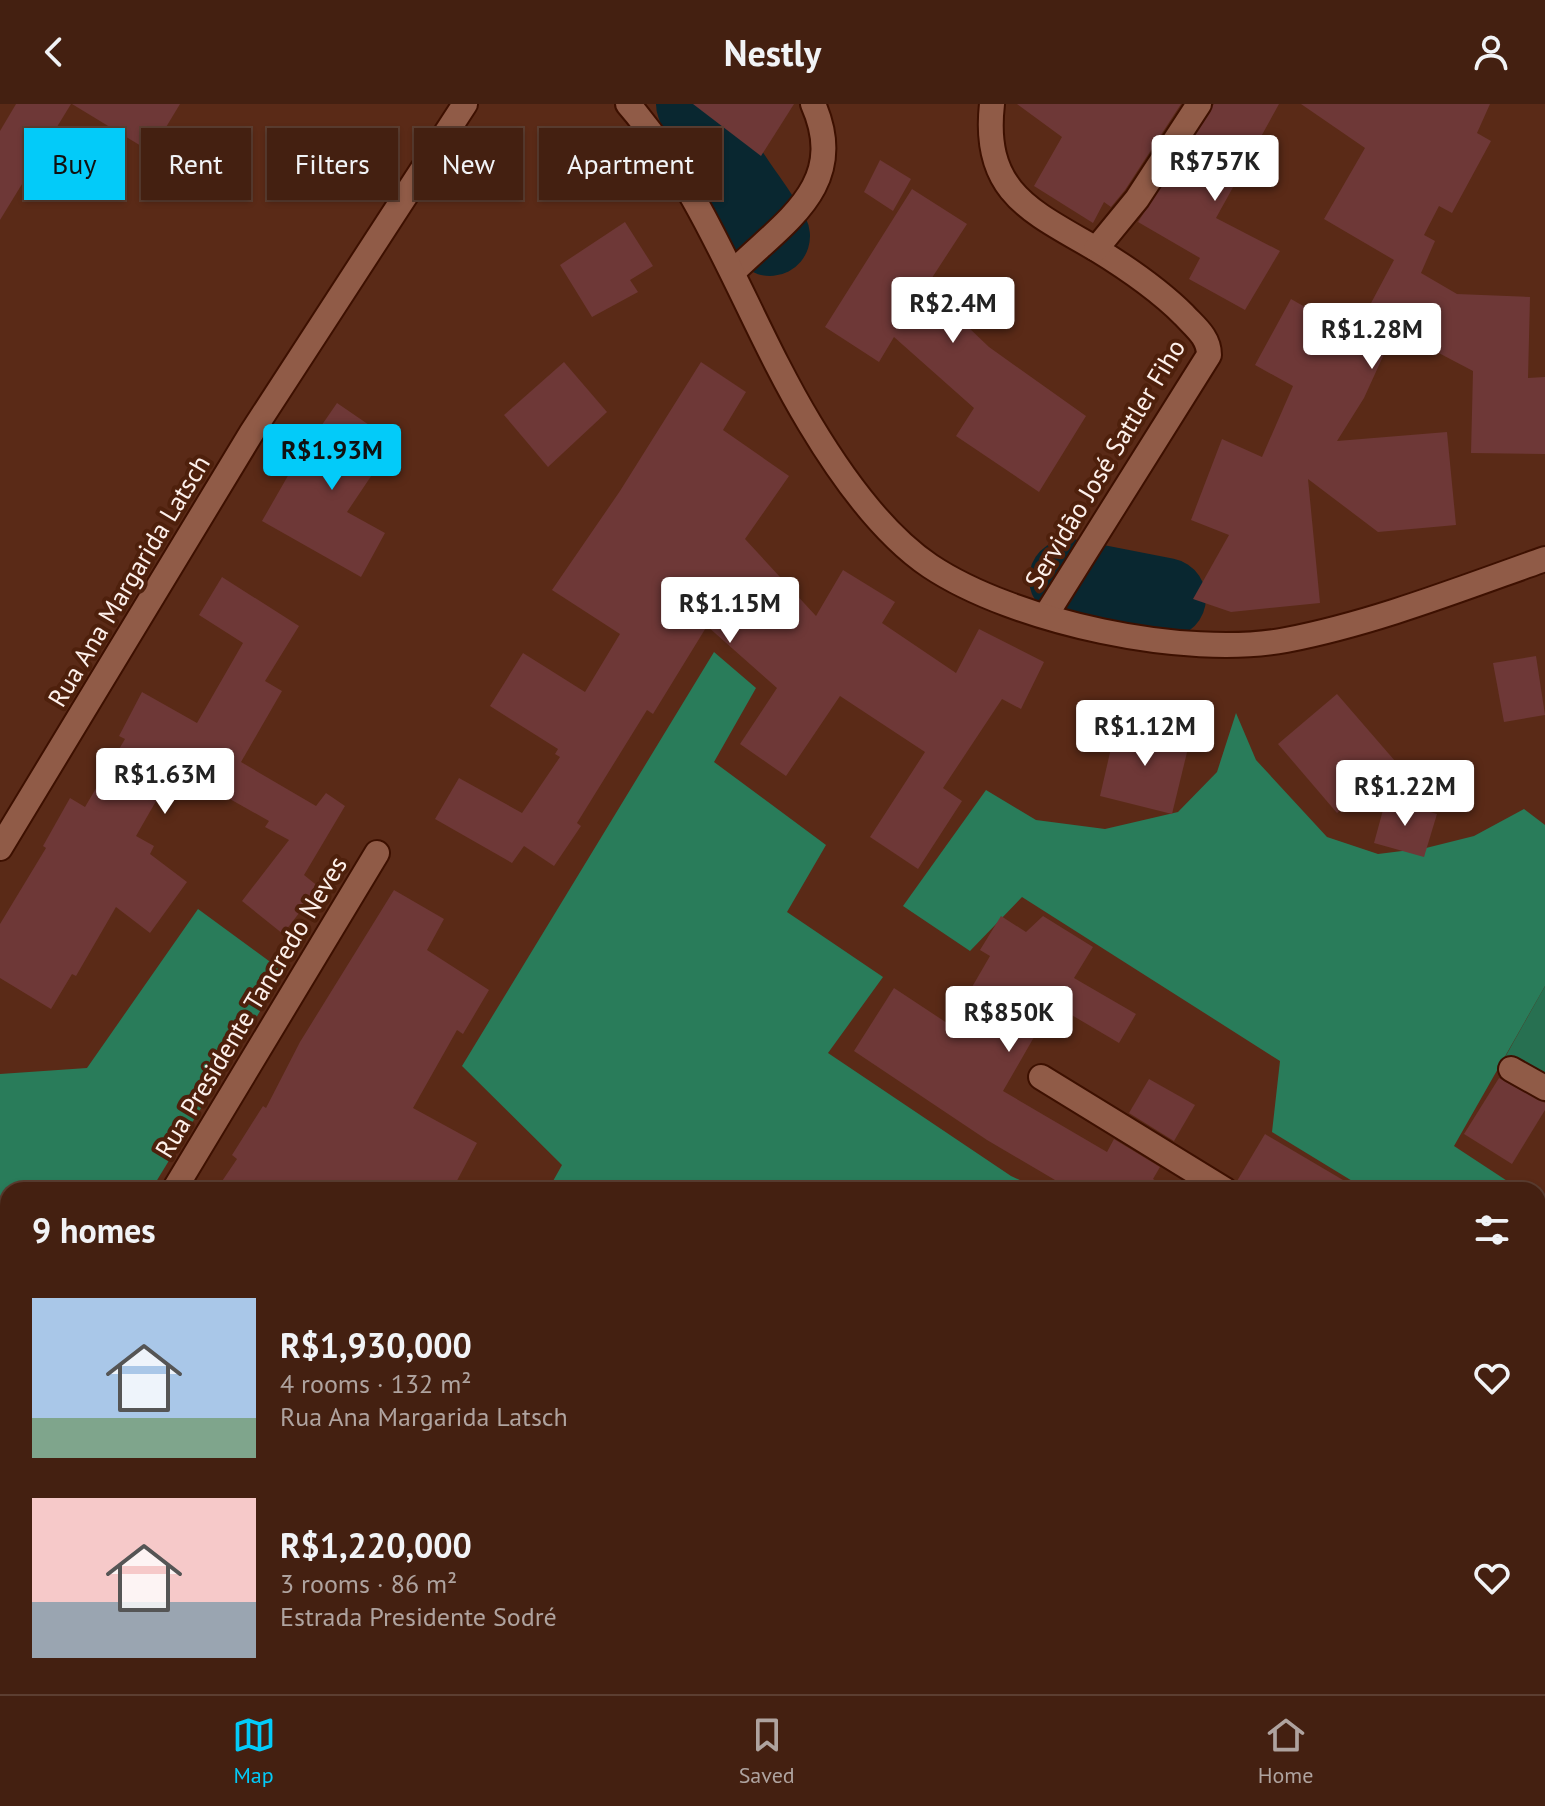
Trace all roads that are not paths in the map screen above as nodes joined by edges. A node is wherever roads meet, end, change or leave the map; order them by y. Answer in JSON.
{"nodes":[{"id":1,"x":465,"y":104,"type":"edge"},
{"id":2,"x":628,"y":104,"type":"edge"},
{"id":3,"x":813,"y":104,"type":"edge"},
{"id":4,"x":992,"y":104,"type":"edge"},
{"id":5,"x":1199,"y":104,"type":"edge"},
{"id":6,"x":1096,"y":249,"type":"junction"},
{"id":7,"x":734,"y":271,"type":"junction"},
{"id":8,"x":1545,"y":559,"type":"edge"},
{"id":9,"x":1046,"y":615,"type":"junction"},
{"id":10,"x":0,"y":848,"type":"edge"},
{"id":11,"x":377,"y":853,"type":"dead end"},
{"id":12,"x":1511,"y":1069,"type":"dead end"},
{"id":13,"x":1041,"y":1077,"type":"dead end"},
{"id":14,"x":1545,"y":1088,"type":"edge"},
{"id":15,"x":179,"y":1182,"type":"edge"},
{"id":16,"x":1212,"y":1182,"type":"edge"}],
"edges":[{"from":1,"to":10,"type":"street","name":"Rua Ana Margarida Latsch"},
{"from":2,"to":7,"type":"street"},
{"from":3,"to":7,"type":"street"},
{"from":4,"to":6,"type":"street","name":"Servidão José Sattler Fiho"},
{"from":5,"to":6,"type":"street"},
{"from":6,"to":9,"type":"street","name":"Servidão José Sattler Fiho"},
{"from":7,"to":9,"type":"street"},
{"from":8,"to":9,"type":"street"},
{"from":11,"to":15,"type":"street","name":"Rua Presidente Tancredo Neves"},
{"from":12,"to":14,"type":"street"},
{"from":13,"to":16,"type":"street"}]}
